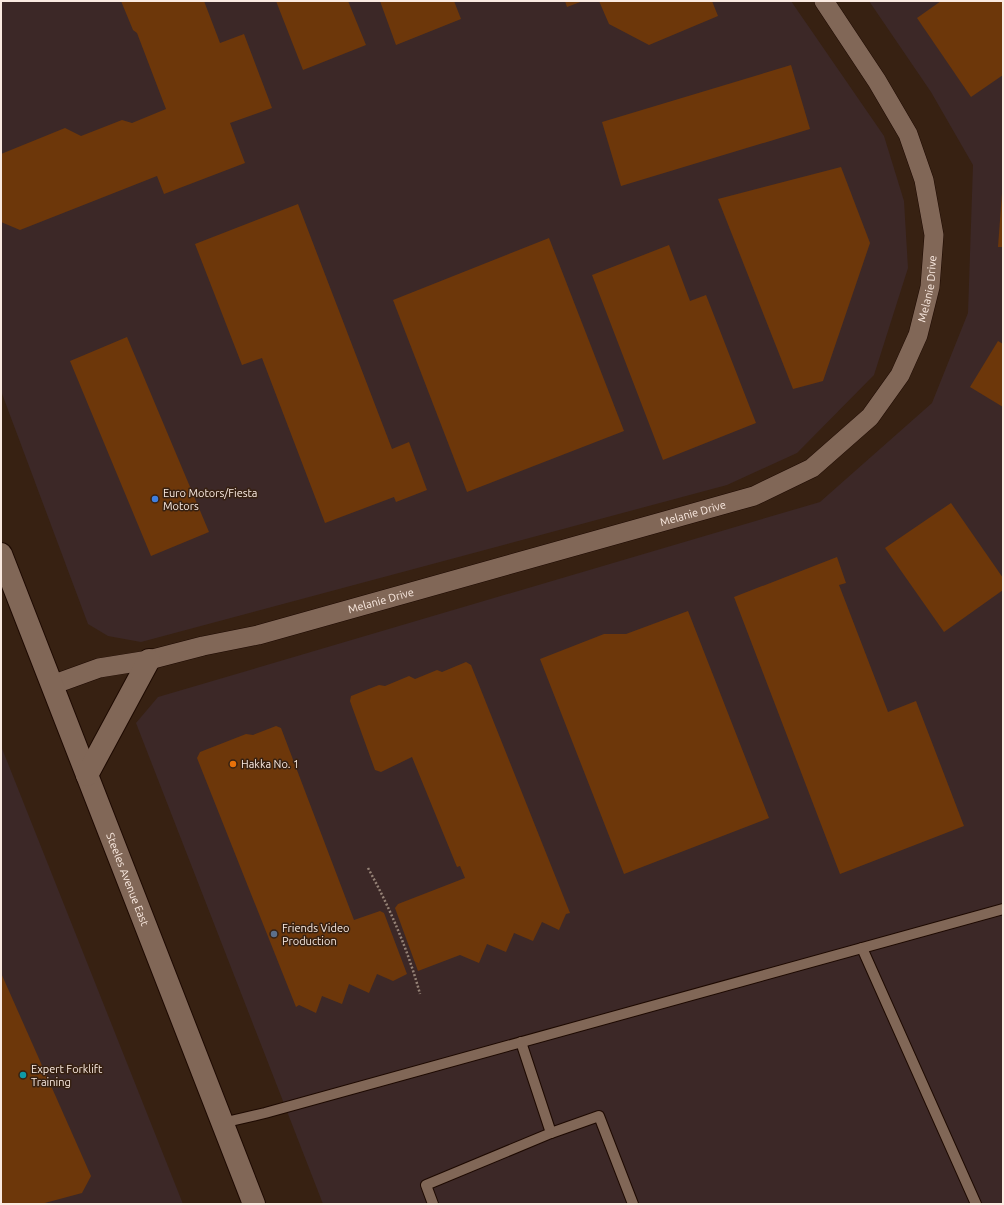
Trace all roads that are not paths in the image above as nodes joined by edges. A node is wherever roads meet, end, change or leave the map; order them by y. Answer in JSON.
{"nodes":[{"id":1,"x":824,"y":1,"type":"edge"},
{"id":2,"x":1,"y":554,"type":"edge"},
{"id":3,"x":149,"y":660,"type":"junction"},
{"id":4,"x":52,"y":685,"type":"junction"},
{"id":5,"x":86,"y":776,"type":"junction"},
{"id":6,"x":1003,"y":909,"type":"edge"},
{"id":7,"x":862,"y":948,"type":"junction"},
{"id":8,"x":521,"y":1042,"type":"junction"},
{"id":9,"x":222,"y":1123,"type":"junction"},
{"id":10,"x":551,"y":1133,"type":"junction"},
{"id":11,"x":254,"y":1204,"type":"edge"},
{"id":12,"x":433,"y":1204,"type":"edge"},
{"id":13,"x":633,"y":1204,"type":"edge"},
{"id":14,"x":976,"y":1204,"type":"edge"}],
"edges":[{"from":1,"to":3,"type":"street","name":"Melanie Drive"},
{"from":2,"to":4,"type":"main road","name":"Steeles Avenue East"},
{"from":3,"to":4,"type":"street","name":"Melanie Drive"},
{"from":3,"to":5,"type":"main road"},
{"from":4,"to":5,"type":"main road","name":"Steeles Avenue East"},
{"from":5,"to":9,"type":"main road","name":"Steeles Avenue East"},
{"from":6,"to":7,"type":"lane"},
{"from":7,"to":8,"type":"lane"},
{"from":7,"to":14,"type":"lane"},
{"from":8,"to":9,"type":"lane"},
{"from":8,"to":10,"type":"lane"},
{"from":9,"to":11,"type":"main road","name":"Steeles Avenue East"},
{"from":10,"to":12,"type":"lane"},
{"from":10,"to":13,"type":"lane"}]}
